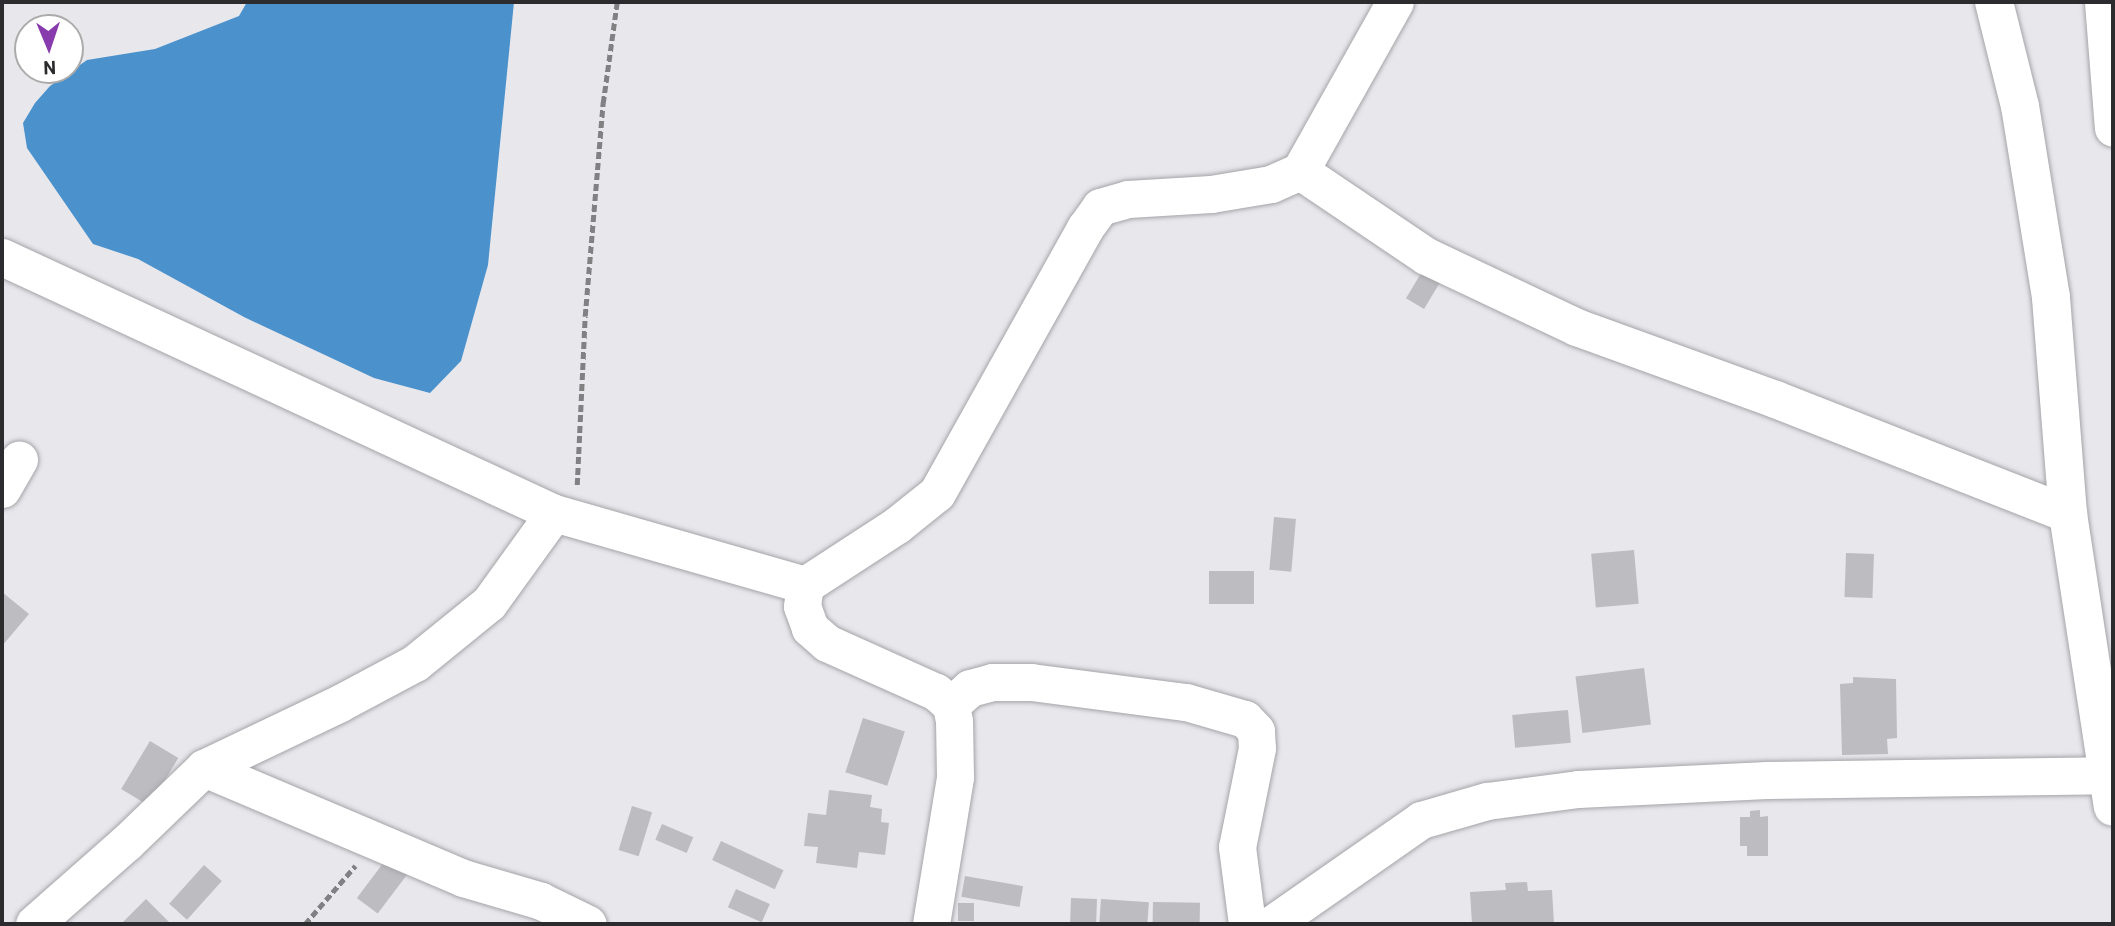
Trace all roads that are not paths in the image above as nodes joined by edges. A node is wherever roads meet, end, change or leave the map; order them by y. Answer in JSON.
{"nodes":[{"id":1,"x":1395,"y":2,"type":"edge"},
{"id":2,"x":1994,"y":2,"type":"edge"},
{"id":3,"x":2103,"y":2,"type":"edge"},
{"id":4,"x":2113,"y":128,"type":"edge"},
{"id":5,"x":1300,"y":171,"type":"junction"},
{"id":6,"x":2,"y":257,"type":"edge"},
{"id":7,"x":2068,"y":514,"type":"junction"},
{"id":8,"x":568,"y":517,"type":"junction"},
{"id":9,"x":805,"y":584,"type":"junction"},
{"id":10,"x":951,"y":705,"type":"junction"},
{"id":11,"x":204,"y":768,"type":"junction"},
{"id":12,"x":2111,"y":791,"type":"edge"},
{"id":13,"x":34,"y":924,"type":"edge"},
{"id":14,"x":588,"y":924,"type":"edge"},
{"id":15,"x":931,"y":924,"type":"edge"},
{"id":16,"x":1247,"y":924,"type":"edge"},
{"id":17,"x":1272,"y":924,"type":"edge"}],
"edges":[{"from":1,"to":5,"type":"street"},
{"from":2,"to":7,"type":"street"},
{"from":3,"to":4,"type":"street"},
{"from":5,"to":7,"type":"street"},
{"from":5,"to":9,"type":"street"},
{"from":6,"to":8,"type":"street"},
{"from":7,"to":12,"type":"street"},
{"from":8,"to":9,"type":"street"},
{"from":8,"to":11,"type":"street"},
{"from":9,"to":10,"type":"street"},
{"from":10,"to":15,"type":"street"},
{"from":10,"to":16,"type":"street"},
{"from":11,"to":13,"type":"street"},
{"from":11,"to":14,"type":"street"},
{"from":12,"to":17,"type":"street"}]}
